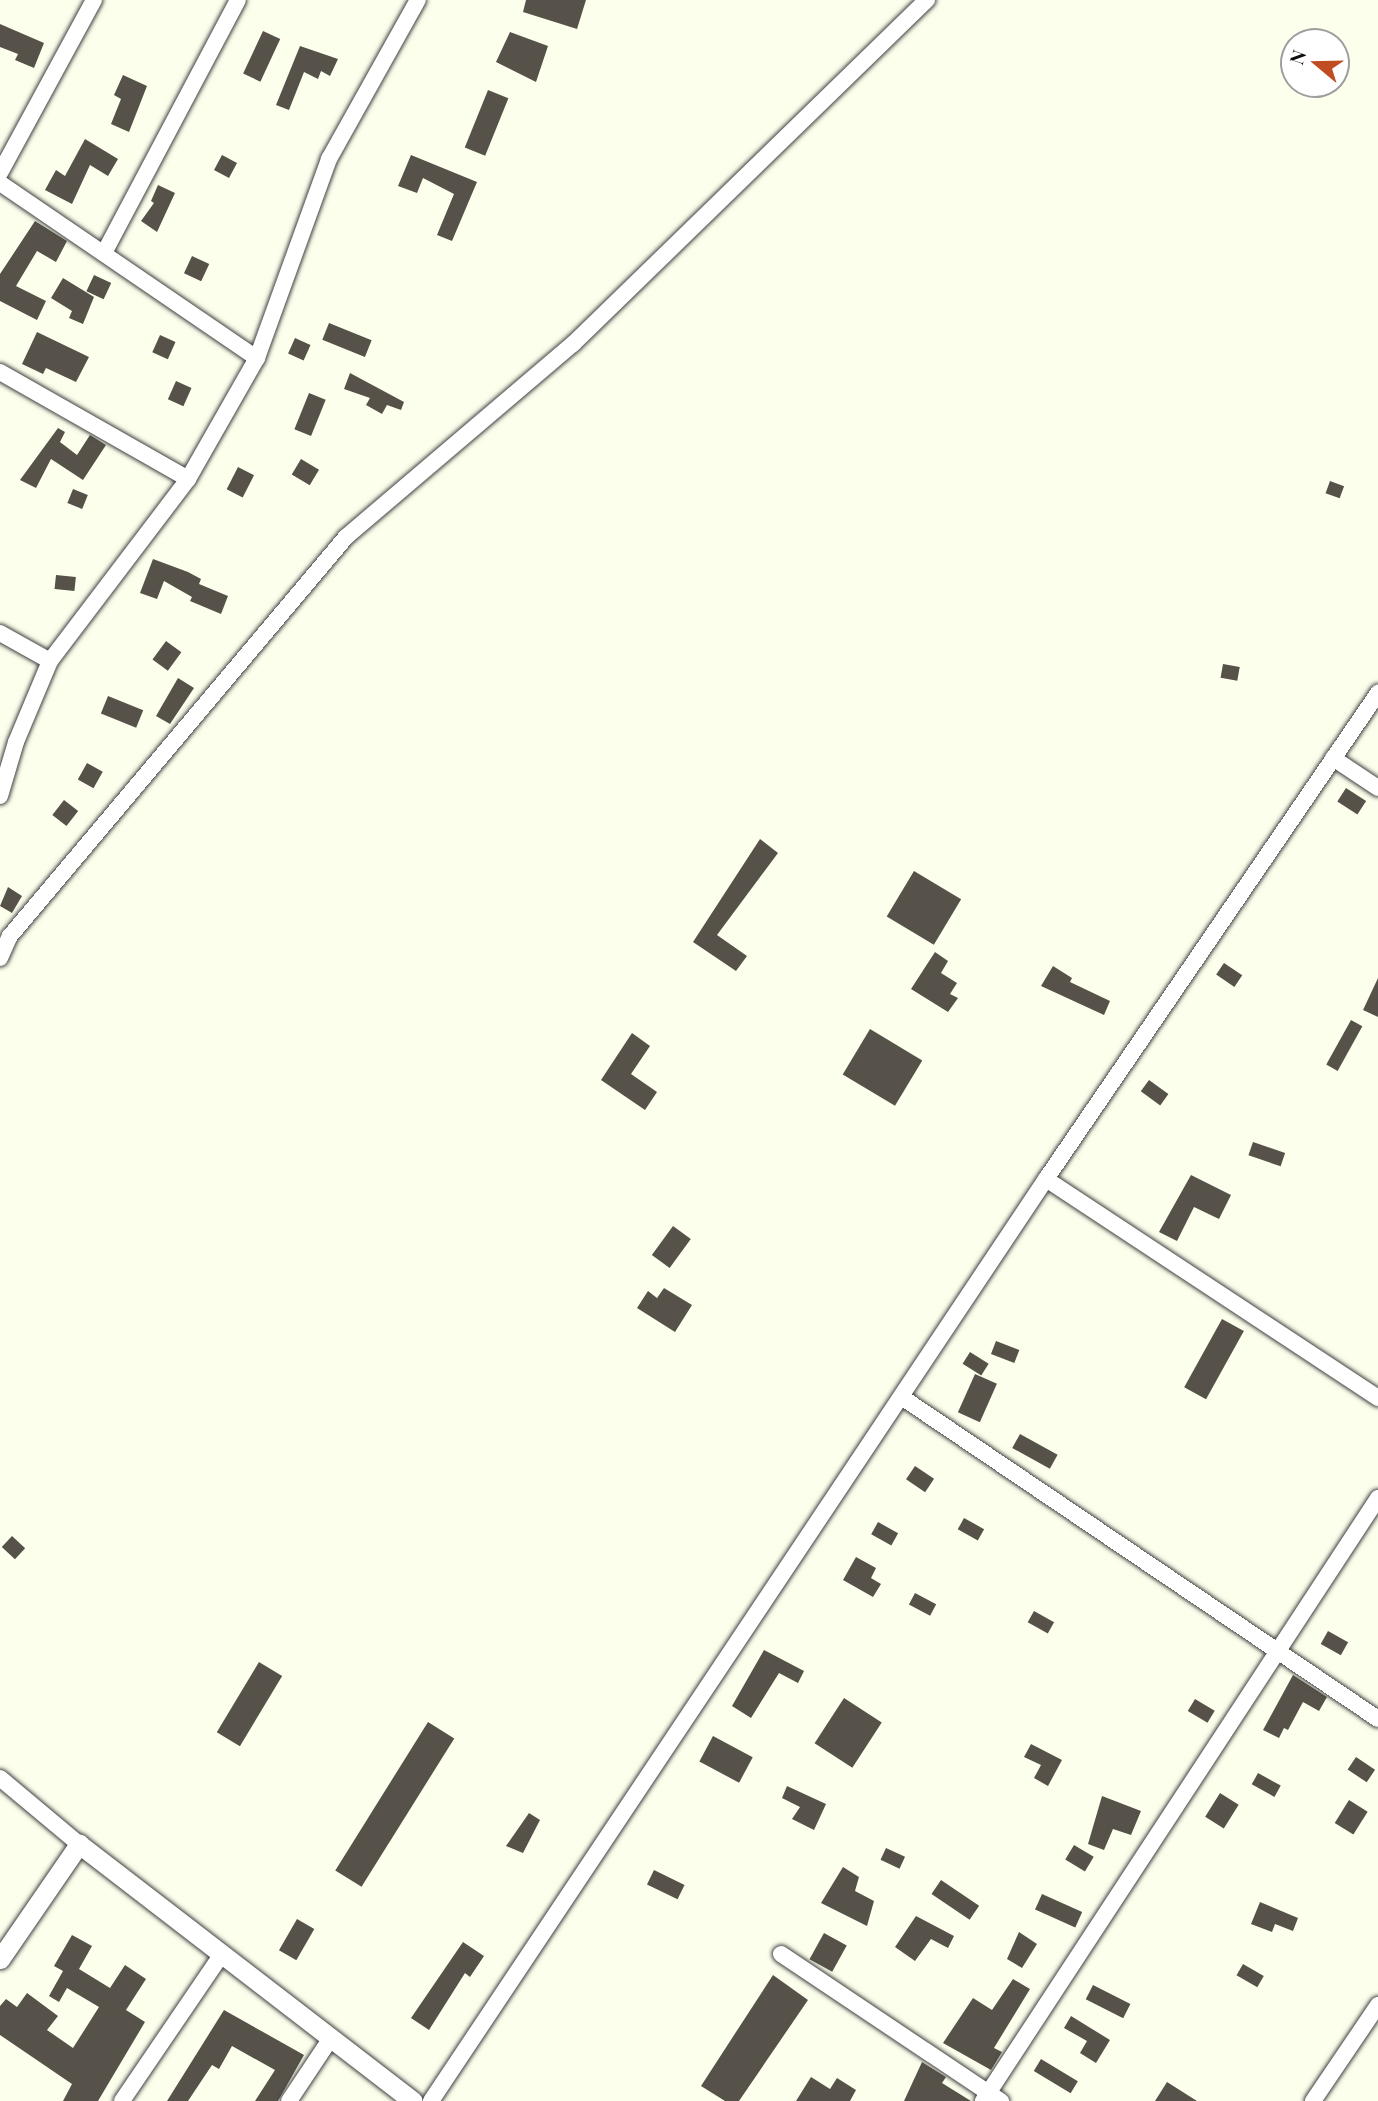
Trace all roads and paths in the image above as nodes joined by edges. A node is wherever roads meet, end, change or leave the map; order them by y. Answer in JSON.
{"nodes":[{"id":1,"x":94,"y":0,"type":"edge"},
{"id":2,"x":418,"y":0,"type":"edge"},
{"id":3,"x":927,"y":0,"type":"edge"},
{"id":4,"x":236,"y":1,"type":"edge"},
{"id":5,"x":0,"y":173,"type":"edge"},
{"id":6,"x":0,"y":183,"type":"edge"},
{"id":7,"x":104,"y":253,"type":"junction"},
{"id":8,"x":257,"y":358,"type":"junction"},
{"id":9,"x":0,"y":372,"type":"edge"},
{"id":10,"x":188,"y":479,"type":"junction"},
{"id":11,"x":0,"y":633,"type":"edge"},
{"id":12,"x":50,"y":661,"type":"junction"},
{"id":13,"x":1378,"y":693,"type":"edge"},
{"id":14,"x":1333,"y":758,"type":"junction"},
{"id":15,"x":1378,"y":788,"type":"edge"},
{"id":16,"x":0,"y":796,"type":"edge"},
{"id":17,"x":0,"y":958,"type":"edge"},
{"id":18,"x":1046,"y":1179,"type":"junction"},
{"id":19,"x":903,"y":1398,"type":"junction"},
{"id":20,"x":1378,"y":1398,"type":"edge"},
{"id":21,"x":1378,"y":1498,"type":"edge"},
{"id":22,"x":1279,"y":1650,"type":"junction"},
{"id":23,"x":1378,"y":1719,"type":"edge"},
{"id":24,"x":0,"y":1778,"type":"edge"},
{"id":25,"x":79,"y":1843,"type":"junction"},
{"id":26,"x":222,"y":1954,"type":"junction"},
{"id":27,"x":780,"y":1954,"type":"dead end"},
{"id":28,"x":0,"y":1959,"type":"edge"},
{"id":29,"x":1378,"y":2005,"type":"edge"},
{"id":30,"x":331,"y":2038,"type":"junction"},
{"id":31,"x":990,"y":2098,"type":"edge"},
{"id":32,"x":122,"y":2101,"type":"edge"},
{"id":33,"x":289,"y":2101,"type":"edge"},
{"id":34,"x":413,"y":2101,"type":"edge"},
{"id":35,"x":431,"y":2101,"type":"edge"},
{"id":36,"x":1313,"y":2101,"type":"edge"}],
"edges":[{"from":1,"to":5,"type":"street"},
{"from":2,"to":8,"type":"street"},
{"from":3,"to":17,"type":"street"},
{"from":4,"to":7,"type":"street"},
{"from":6,"to":7,"type":"street"},
{"from":7,"to":8,"type":"street"},
{"from":8,"to":10,"type":"street"},
{"from":9,"to":10,"type":"street"},
{"from":10,"to":12,"type":"street"},
{"from":11,"to":12,"type":"street"},
{"from":12,"to":16,"type":"street"},
{"from":13,"to":14,"type":"street"},
{"from":14,"to":15,"type":"street"},
{"from":14,"to":18,"type":"street"},
{"from":18,"to":19,"type":"street"},
{"from":18,"to":20,"type":"street"},
{"from":19,"to":22,"type":"street"},
{"from":19,"to":35,"type":"street"},
{"from":21,"to":22,"type":"street"},
{"from":22,"to":23,"type":"street"},
{"from":22,"to":31,"type":"street"},
{"from":24,"to":25,"type":"street"},
{"from":25,"to":26,"type":"street"},
{"from":25,"to":28,"type":"street"},
{"from":26,"to":30,"type":"street"},
{"from":26,"to":32,"type":"street"},
{"from":27,"to":31,"type":"street"},
{"from":29,"to":36,"type":"street"},
{"from":30,"to":33,"type":"street"},
{"from":30,"to":34,"type":"street"}]}
